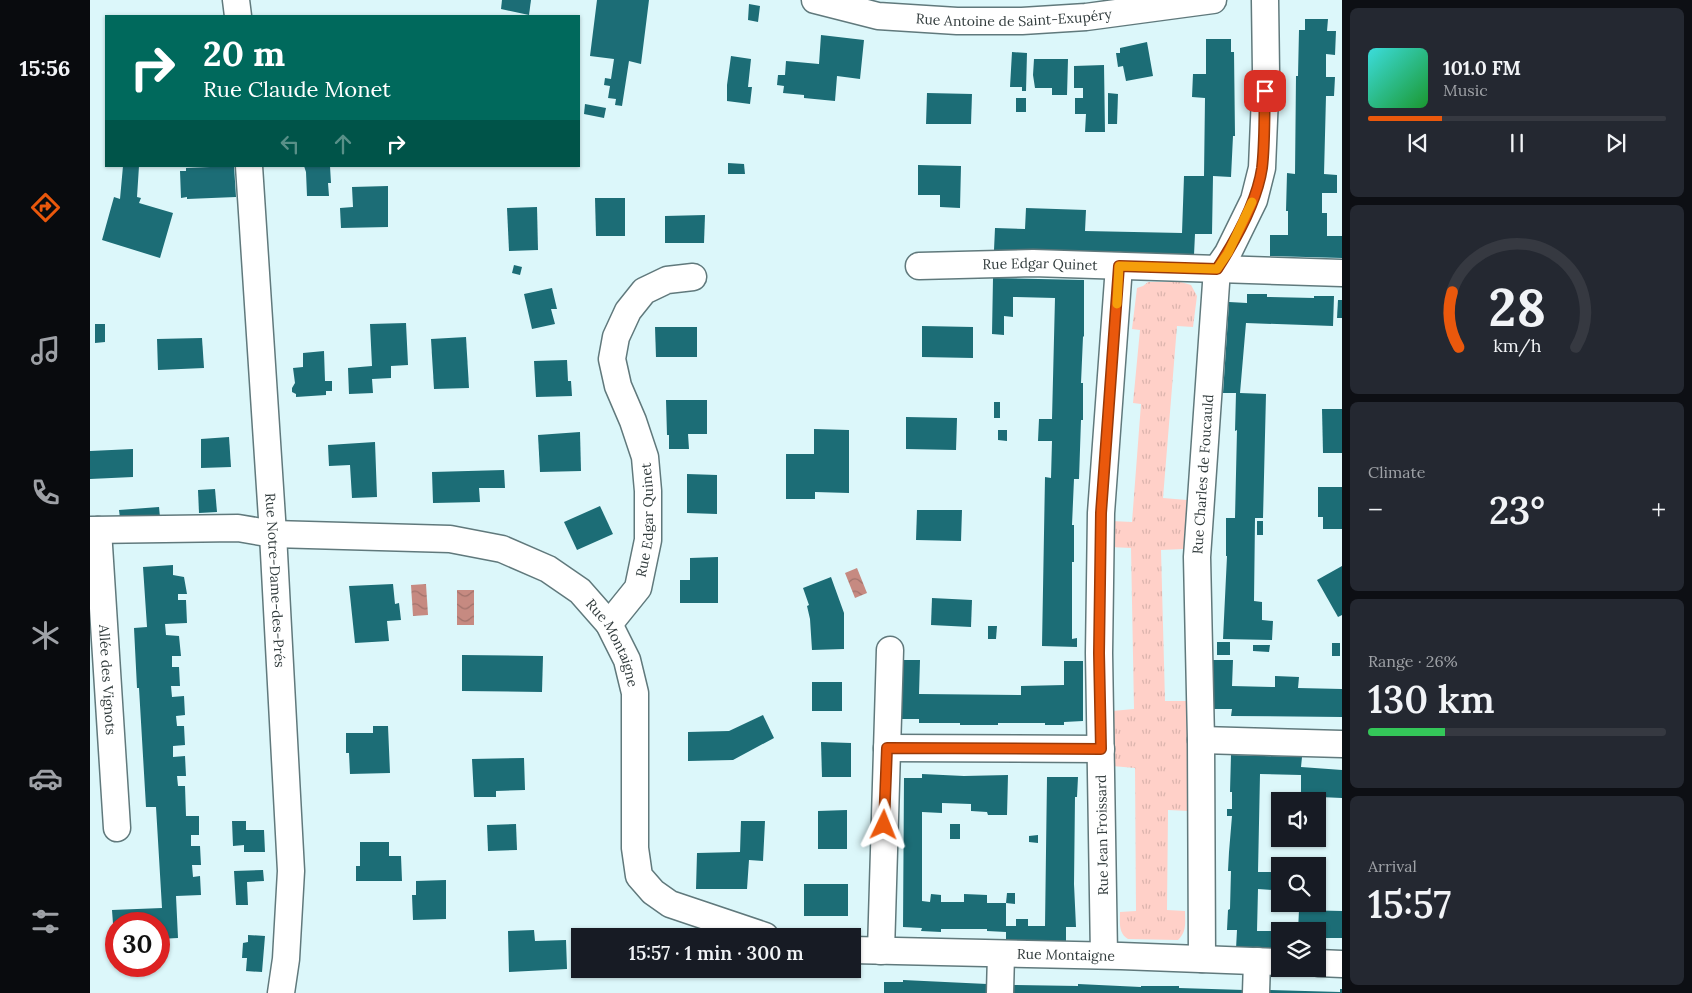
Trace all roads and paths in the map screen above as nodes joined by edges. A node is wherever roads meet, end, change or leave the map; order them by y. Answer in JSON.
{"nodes":[{"id":1,"x":236,"y":0,"type":"edge"},
{"id":2,"x":814,"y":0,"type":"edge"},
{"id":3,"x":1214,"y":0,"type":"edge"},
{"id":4,"x":1265,"y":0,"type":"edge"},
{"id":5,"x":1086,"y":8,"type":"edge"},
{"id":6,"x":238,"y":15,"type":"edge"},
{"id":7,"x":250,"y":167,"type":"edge"},
{"id":8,"x":919,"y":266,"type":"dead end"},
{"id":9,"x":1119,"y":266,"type":"junction"},
{"id":10,"x":1217,"y":269,"type":"junction"},
{"id":11,"x":1342,"y":273,"type":"edge"},
{"id":12,"x":693,"y":277,"type":"dead end"},
{"id":13,"x":94,"y":530,"type":"edge"},
{"id":14,"x":273,"y":534,"type":"junction"},
{"id":15,"x":609,"y":624,"type":"junction"},
{"id":16,"x":890,"y":650,"type":"dead end"},
{"id":17,"x":1201,"y":740,"type":"junction"},
{"id":18,"x":1342,"y":744,"type":"edge"},
{"id":19,"x":887,"y":748,"type":"junction"},
{"id":20,"x":1101,"y":749,"type":"junction"},
{"id":21,"x":116,"y":828,"type":"dead end"},
{"id":22,"x":741,"y":928,"type":"edge"},
{"id":23,"x":861,"y":950,"type":"edge"},
{"id":24,"x":881,"y":951,"type":"junction"},
{"id":25,"x":1001,"y":954,"type":"junction"},
{"id":26,"x":1104,"y":955,"type":"junction"},
{"id":27,"x":1202,"y":958,"type":"junction"},
{"id":28,"x":1268,"y":961,"type":"edge"},
{"id":29,"x":1326,"y":963,"type":"edge"},
{"id":30,"x":1342,"y":964,"type":"edge"},
{"id":31,"x":282,"y":993,"type":"edge"},
{"id":32,"x":1000,"y":993,"type":"edge"},
{"id":33,"x":1256,"y":993,"type":"edge"}],
"edges":[{"from":1,"to":6,"type":"street"},
{"from":2,"to":5,"type":"street","name":"Rue Antoine de Saint-Exupéry"},
{"from":3,"to":5,"type":"street","name":"Rue Antoine de Saint-Exupéry"},
{"from":4,"to":10,"type":"street","name":"Rue Charles de Foucauld"},
{"from":7,"to":14,"type":"street","name":"Rue Notre-Dame-des-Prés"},
{"from":8,"to":9,"type":"street","name":"Rue Edgar Quinet"},
{"from":9,"to":10,"type":"street","name":"Rue Edgar Quinet"},
{"from":9,"to":20,"type":"street","name":"Rue Jean Froissard"},
{"from":10,"to":11,"type":"street","name":"Rue Edgar Quinet"},
{"from":10,"to":17,"type":"street","name":"Rue Charles de Foucauld"},
{"from":12,"to":15,"type":"street","name":"Rue Edgar Quinet"},
{"from":13,"to":14,"type":"street","name":"Rue Montaigne"},
{"from":13,"to":21,"type":"street","name":"Allée des Vignots"},
{"from":14,"to":15,"type":"street","name":"Rue Montaigne"},
{"from":14,"to":31,"type":"street","name":"Rue Notre-Dame-des-Prés"},
{"from":15,"to":22,"type":"street","name":"Rue Montaigne"},
{"from":16,"to":19,"type":"street"},
{"from":17,"to":18,"type":"street"},
{"from":17,"to":27,"type":"street","name":"Rue Charles de Foucauld"},
{"from":19,"to":20,"type":"street"},
{"from":19,"to":24,"type":"street"},
{"from":20,"to":26,"type":"street","name":"Rue Jean Froissard"},
{"from":23,"to":24,"type":"street","name":"Rue Montaigne"},
{"from":24,"to":25,"type":"street","name":"Rue Montaigne"},
{"from":25,"to":26,"type":"street","name":"Rue Montaigne"},
{"from":25,"to":32,"type":"street"},
{"from":26,"to":27,"type":"street","name":"Rue Montaigne"},
{"from":27,"to":28,"type":"street","name":"Rue Montaigne"},
{"from":28,"to":33,"type":"street"},
{"from":29,"to":30,"type":"street"}]}
